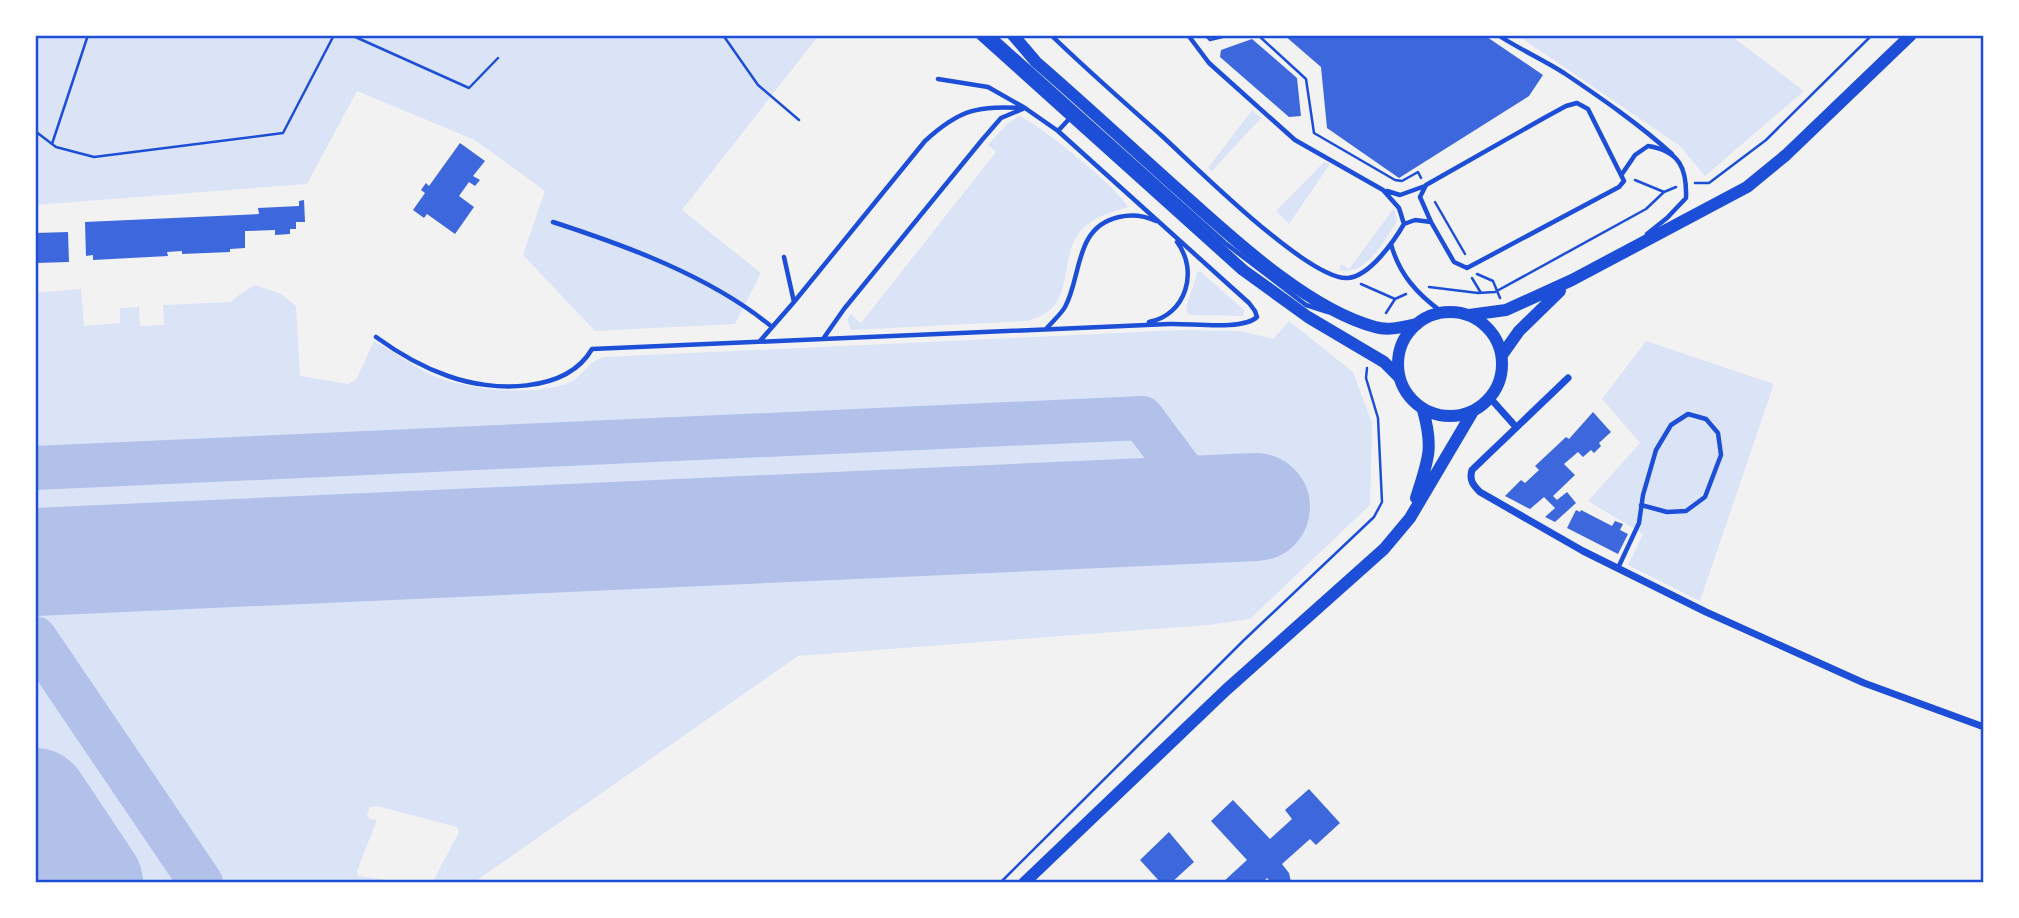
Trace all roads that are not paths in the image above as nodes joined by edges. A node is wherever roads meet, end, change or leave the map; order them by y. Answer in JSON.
{"nodes":[{"id":1,"x":982,"y":35,"type":"edge"},
{"id":2,"x":993,"y":35,"type":"edge"},
{"id":3,"x":1013,"y":35,"type":"edge"},
{"id":4,"x":1051,"y":35,"type":"edge"},
{"id":5,"x":1188,"y":35,"type":"edge"},
{"id":6,"x":1498,"y":35,"type":"edge"},
{"id":7,"x":1910,"y":35,"type":"edge"},
{"id":8,"x":938,"y":79,"type":"dead end"},
{"id":9,"x":1025,"y":108,"type":"junction"},
{"id":10,"x":1073,"y":115,"type":"junction"},
{"id":11,"x":1058,"y":131,"type":"junction"},
{"id":12,"x":1672,"y":155,"type":"junction"},
{"id":13,"x":1622,"y":174,"type":"junction"},
{"id":14,"x":1426,"y":186,"type":"junction"},
{"id":15,"x":1383,"y":190,"type":"junction"},
{"id":16,"x":553,"y":222,"type":"dead end"},
{"id":17,"x":1431,"y":222,"type":"junction"},
{"id":18,"x":1404,"y":224,"type":"junction"},
{"id":19,"x":1169,"y":231,"type":"junction"},
{"id":20,"x":1391,"y":244,"type":"junction"},
{"id":21,"x":1628,"y":248,"type":"junction"},
{"id":22,"x":785,"y":257,"type":"dead end"},
{"id":23,"x":1572,"y":280,"type":"junction"},
{"id":24,"x":794,"y":302,"type":"junction"},
{"id":25,"x":1442,"y":312,"type":"junction"},
{"id":26,"x":1340,"y":313,"type":"junction"},
{"id":27,"x":1469,"y":315,"type":"junction"},
{"id":28,"x":1417,"y":324,"type":"junction"},
{"id":29,"x":1134,"y":326,"type":"junction"},
{"id":30,"x":772,"y":327,"type":"junction"},
{"id":31,"x":1047,"y":328,"type":"junction"},
{"id":32,"x":376,"y":337,"type":"dead end"},
{"id":33,"x":823,"y":339,"type":"junction"},
{"id":34,"x":760,"y":341,"type":"junction"},
{"id":35,"x":1502,"y":355,"type":"junction"},
{"id":36,"x":1399,"y":377,"type":"junction"},
{"id":37,"x":1568,"y":377,"type":"dead end"},
{"id":38,"x":1491,"y":399,"type":"junction"},
{"id":39,"x":1423,"y":410,"type":"junction"},
{"id":40,"x":1472,"y":413,"type":"junction"},
{"id":41,"x":1516,"y":427,"type":"junction"},
{"id":42,"x":1641,"y":505,"type":"junction"},
{"id":43,"x":1410,"y":518,"type":"junction"},
{"id":44,"x":1618,"y":568,"type":"junction"},
{"id":45,"x":1984,"y":727,"type":"edge"},
{"id":46,"x":1024,"y":883,"type":"edge"}],
"edges":[{"from":1,"to":10,"type":"main road"},
{"from":2,"to":26,"type":"lane"},
{"from":3,"to":26,"type":"main road"},
{"from":4,"to":20,"type":"lane"},
{"from":5,"to":15,"type":"lane"},
{"from":6,"to":12,"type":"lane"},
{"from":7,"to":21,"type":"main road"},
{"from":8,"to":9,"type":"lane"},
{"from":9,"to":11,"type":"lane"},
{"from":9,"to":24,"type":"lane"},
{"from":9,"to":33,"type":"lane"},
{"from":10,"to":11,"type":"lane"},
{"from":10,"to":36,"type":"main road"},
{"from":11,"to":19,"type":"lane"},
{"from":12,"to":13,"type":"lane"},
{"from":12,"to":21,"type":"lane"},
{"from":13,"to":14,"type":"lane"},
{"from":13,"to":17,"type":"lane"},
{"from":14,"to":15,"type":"lane"},
{"from":14,"to":17,"type":"lane"},
{"from":15,"to":18,"type":"lane"},
{"from":16,"to":30,"type":"lane"},
{"from":17,"to":18,"type":"lane"},
{"from":18,"to":20,"type":"lane"},
{"from":19,"to":29,"type":"lane"},
{"from":19,"to":29,"type":"lane"},
{"from":19,"to":31,"type":"lane"},
{"from":20,"to":25,"type":"lane"},
{"from":21,"to":23,"type":"main road"},
{"from":22,"to":24,"type":"lane"},
{"from":23,"to":27,"type":"main road"},
{"from":23,"to":35,"type":"main road"},
{"from":24,"to":30,"type":"lane"},
{"from":25,"to":27,"type":"main road"},
{"from":25,"to":28,"type":"main road"},
{"from":26,"to":28,"type":"main road"},
{"from":27,"to":35,"type":"main road"},
{"from":28,"to":36,"type":"main road"},
{"from":29,"to":31,"type":"lane"},
{"from":30,"to":34,"type":"lane"},
{"from":31,"to":33,"type":"lane"},
{"from":32,"to":34,"type":"lane"},
{"from":33,"to":34,"type":"lane"},
{"from":35,"to":38,"type":"main road"},
{"from":36,"to":39,"type":"main road"},
{"from":37,"to":41,"type":"street"},
{"from":38,"to":40,"type":"main road"},
{"from":38,"to":41,"type":"street"},
{"from":39,"to":40,"type":"main road"},
{"from":39,"to":43,"type":"main road"},
{"from":40,"to":43,"type":"main road"},
{"from":41,"to":44,"type":"street"},
{"from":42,"to":42,"type":"lane"},
{"from":42,"to":44,"type":"lane"},
{"from":43,"to":46,"type":"main road"},
{"from":44,"to":45,"type":"street"}]}
